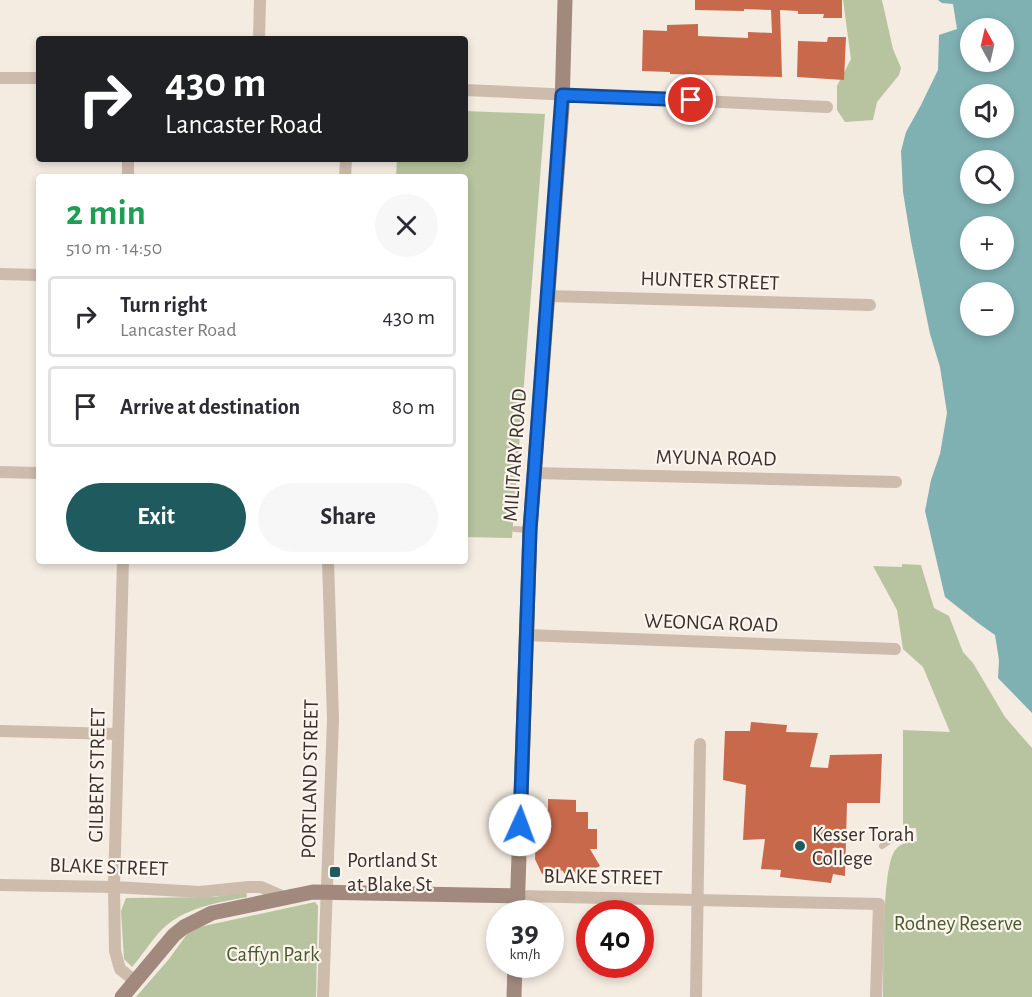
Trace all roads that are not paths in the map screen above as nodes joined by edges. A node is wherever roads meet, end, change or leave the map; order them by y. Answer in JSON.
{"nodes":[{"id":1,"x":261,"y":0,"type":"edge"},
{"id":2,"x":565,"y":0,"type":"edge"},
{"id":3,"x":259,"y":36,"type":"edge"},
{"id":4,"x":0,"y":78,"type":"edge"},
{"id":5,"x":36,"y":78,"type":"edge"},
{"id":6,"x":468,"y":90,"type":"edge"},
{"id":7,"x":562,"y":95,"type":"junction"},
{"id":8,"x":827,"y":107,"type":"dead end"},
{"id":9,"x":0,"y":274,"type":"edge"},
{"id":10,"x":36,"y":275,"type":"edge"},
{"id":11,"x":549,"y":296,"type":"junction"},
{"id":12,"x":870,"y":305,"type":"dead end"},
{"id":13,"x":0,"y":472,"type":"edge"},
{"id":14,"x":36,"y":473,"type":"edge"},
{"id":15,"x":534,"y":473,"type":"junction"},
{"id":16,"x":896,"y":482,"type":"dead end"},
{"id":17,"x":123,"y":564,"type":"edge"},
{"id":18,"x":328,"y":564,"type":"edge"},
{"id":19,"x":526,"y":635,"type":"junction"},
{"id":20,"x":895,"y":650,"type":"dead end"},
{"id":21,"x":0,"y":731,"type":"edge"},
{"id":22,"x":117,"y":734,"type":"junction"},
{"id":23,"x":700,"y":744,"type":"dead end"},
{"id":24,"x":912,"y":835,"type":"dead end"},
{"id":25,"x":882,"y":846,"type":"dead end"},
{"id":26,"x":0,"y":885,"type":"edge"},
{"id":27,"x":114,"y":887,"type":"junction"},
{"id":28,"x":326,"y":892,"type":"junction"},
{"id":29,"x":518,"y":896,"type":"junction"},
{"id":30,"x":286,"y":898,"type":"junction"},
{"id":31,"x":518,"y":900,"type":"edge"},
{"id":32,"x":699,"y":900,"type":"junction"},
{"id":33,"x":515,"y":978,"type":"edge"},
{"id":34,"x":135,"y":981,"type":"junction"},
{"id":35,"x":122,"y":997,"type":"edge"},
{"id":36,"x":323,"y":997,"type":"edge"},
{"id":37,"x":514,"y":997,"type":"edge"},
{"id":38,"x":696,"y":997,"type":"edge"},
{"id":39,"x":876,"y":997,"type":"edge"}],
"edges":[{"from":1,"to":3,"type":"street"},
{"from":2,"to":7,"type":"street","name":"MILITARY ROAD"},
{"from":4,"to":5,"type":"street"},
{"from":6,"to":7,"type":"street"},
{"from":7,"to":8,"type":"street"},
{"from":7,"to":11,"type":"street","name":"MILITARY ROAD"},
{"from":9,"to":10,"type":"street"},
{"from":11,"to":12,"type":"street","name":"HUNTER STREET"},
{"from":11,"to":15,"type":"street","name":"MILITARY ROAD"},
{"from":13,"to":14,"type":"street"},
{"from":15,"to":16,"type":"street","name":"MYUNA ROAD"},
{"from":15,"to":19,"type":"street","name":"MILITARY ROAD"},
{"from":17,"to":22,"type":"street","name":"GILBERT STREET"},
{"from":18,"to":28,"type":"street","name":"PORTLAND STREET"},
{"from":19,"to":20,"type":"street","name":"WEONGA ROAD"},
{"from":19,"to":29,"type":"street","name":"MILITARY ROAD"},
{"from":21,"to":22,"type":"street"},
{"from":22,"to":27,"type":"street","name":"GILBERT STREET"},
{"from":23,"to":32,"type":"street"},
{"from":24,"to":25,"type":"lane"},
{"from":26,"to":27,"type":"street","name":"BLAKE STREET"},
{"from":27,"to":30,"type":"street","name":"BLAKE STREET"},
{"from":27,"to":34,"type":"street","name":"GILBERT STREET"},
{"from":28,"to":29,"type":"street","name":"BLAKE STREET"},
{"from":28,"to":30,"type":"street","name":"BLAKE STREET"},
{"from":28,"to":36,"type":"street","name":"PORTLAND STREET"},
{"from":29,"to":31,"type":"street","name":"MILITARY ROAD"},
{"from":29,"to":32,"type":"street","name":"BLAKE STREET"},
{"from":30,"to":34,"type":"street","name":"BLAKE STREET"},
{"from":32,"to":38,"type":"street"},
{"from":32,"to":39,"type":"street","name":"BLAKE STREET"},
{"from":33,"to":37,"type":"street"},
{"from":34,"to":35,"type":"street","name":"BLAKE STREET"}]}
